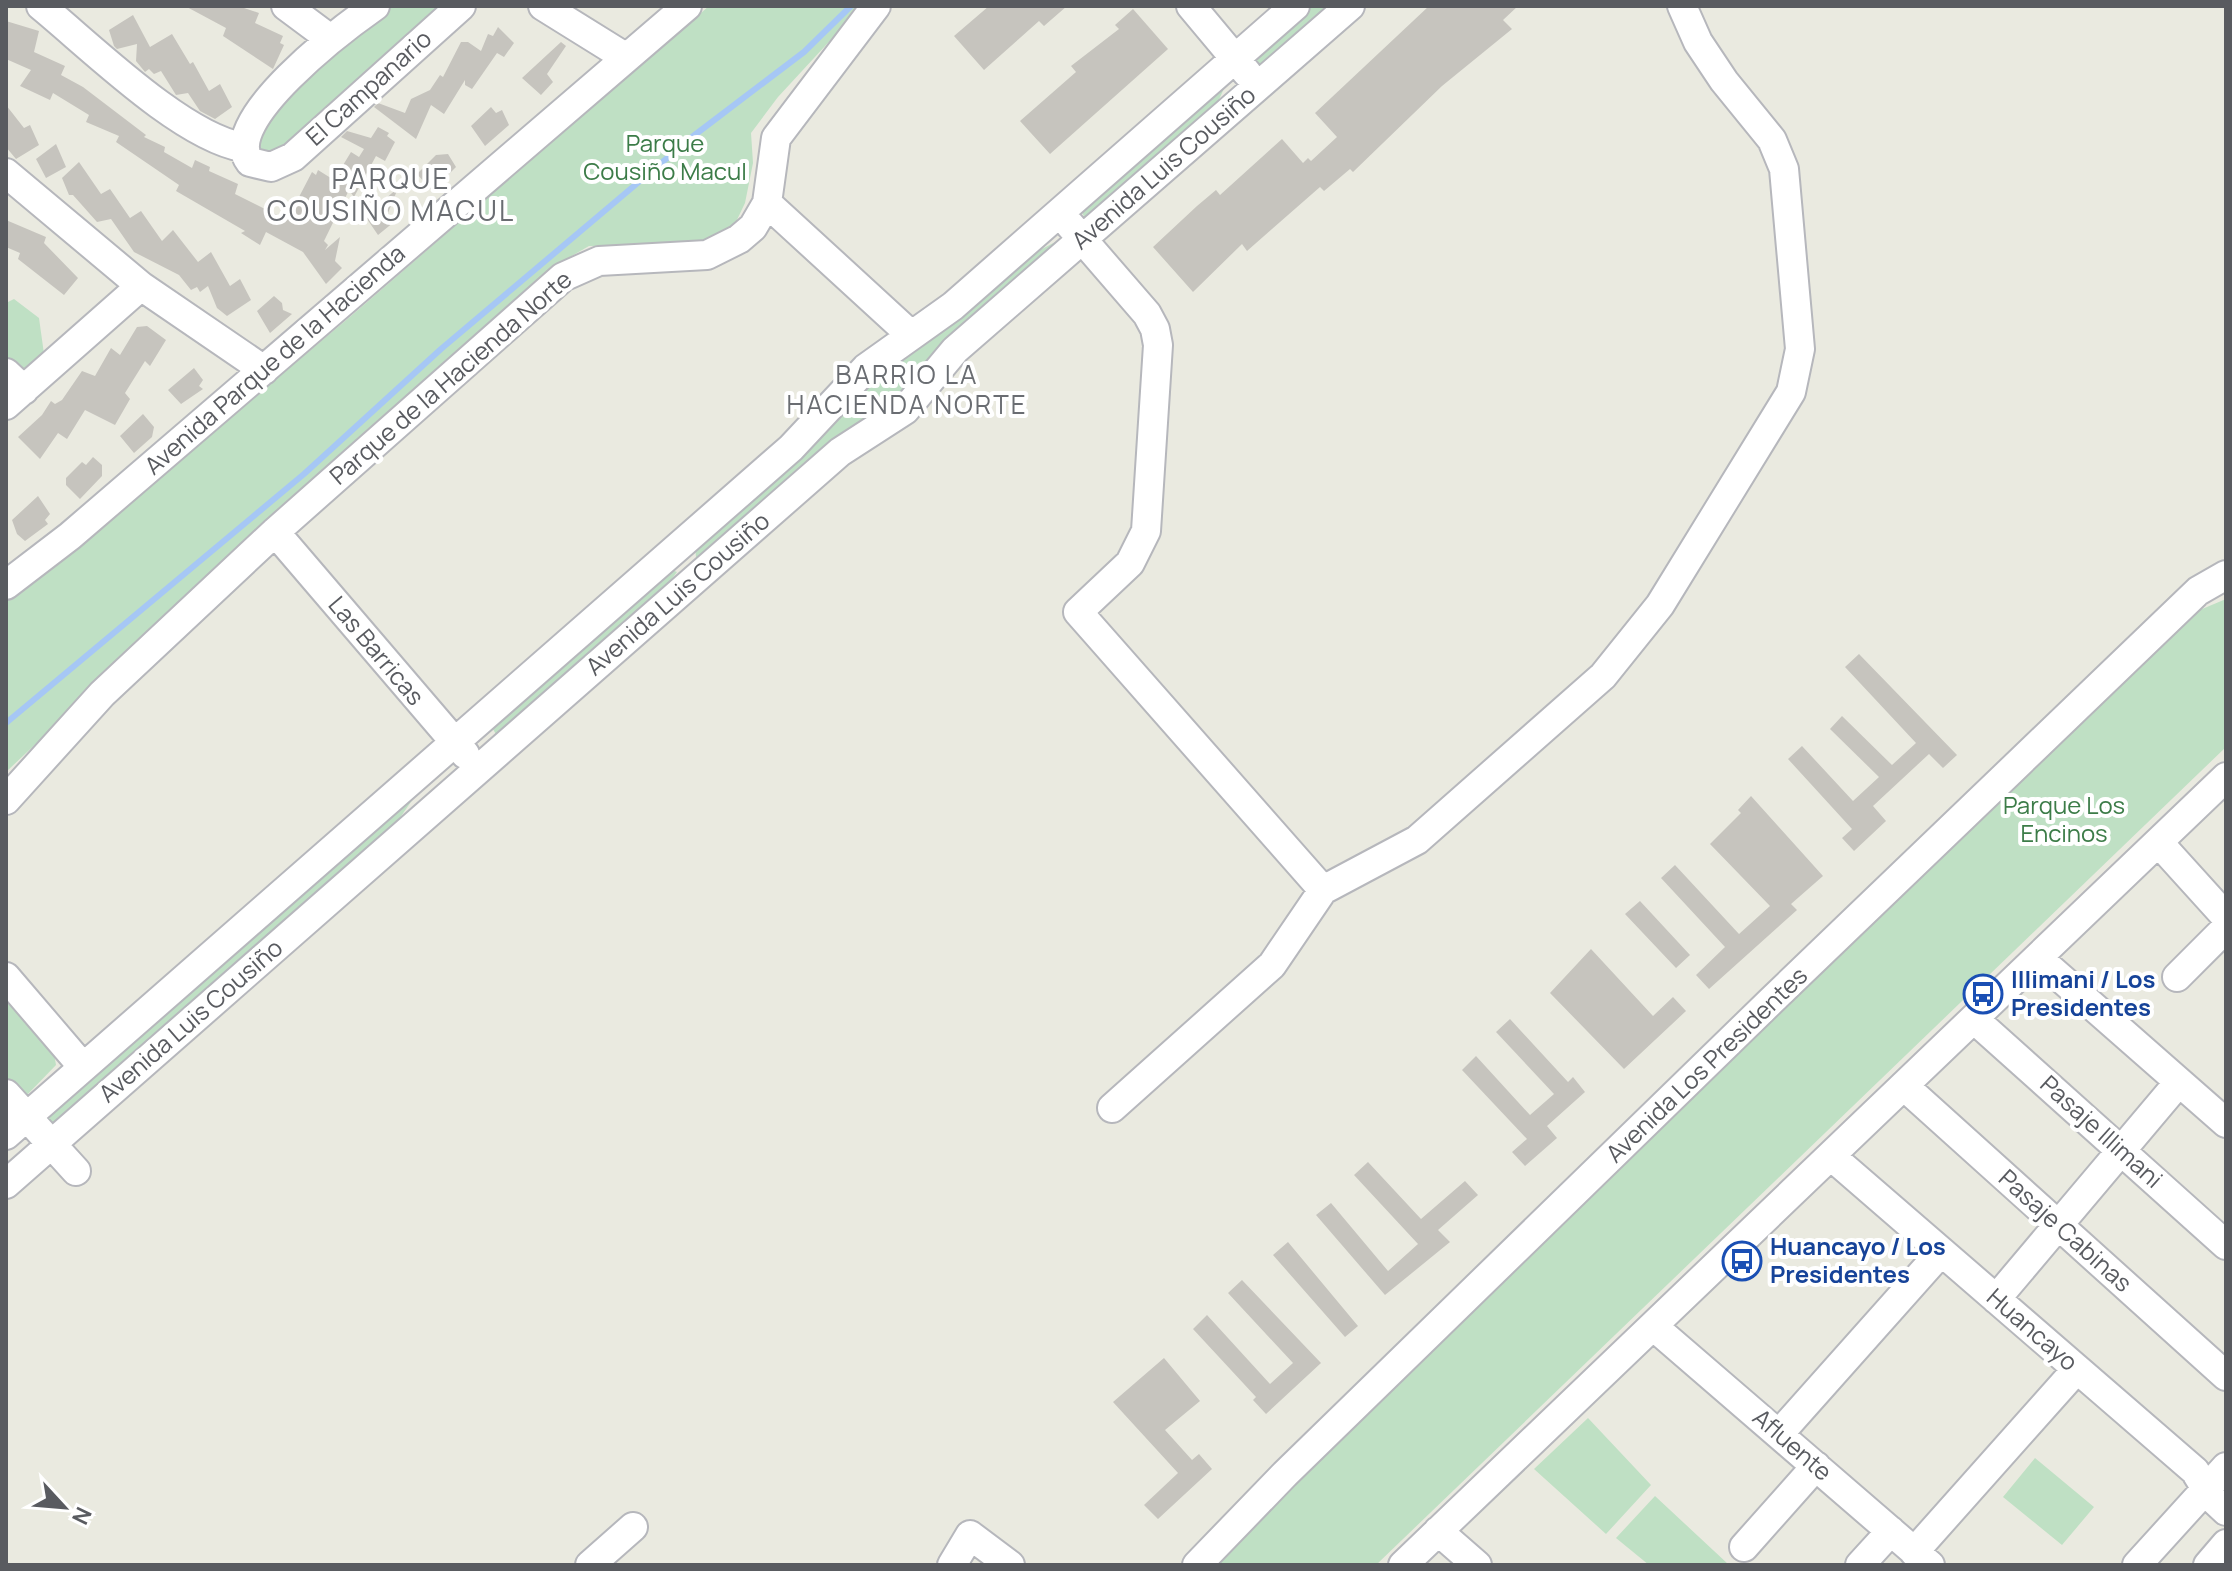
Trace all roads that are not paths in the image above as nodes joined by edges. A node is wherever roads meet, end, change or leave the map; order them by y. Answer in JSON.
{"nodes":[{"id":1,"x":41,"y":6,"type":"edge"},
{"id":2,"x":286,"y":6,"type":"edge"},
{"id":3,"x":375,"y":6,"type":"edge"},
{"id":4,"x":461,"y":6,"type":"edge"},
{"id":5,"x":543,"y":6,"type":"edge"},
{"id":6,"x":687,"y":6,"type":"edge"},
{"id":7,"x":876,"y":6,"type":"edge"},
{"id":8,"x":1191,"y":6,"type":"edge"},
{"id":9,"x":1295,"y":6,"type":"edge"},
{"id":10,"x":1350,"y":6,"type":"edge"},
{"id":11,"x":1682,"y":6,"type":"edge"},
{"id":12,"x":329,"y":38,"type":"junction"},
{"id":13,"x":625,"y":57,"type":"junction"},
{"id":14,"x":1235,"y":58,"type":"junction"},
{"id":15,"x":1258,"y":86,"type":"junction"},
{"id":16,"x":242,"y":147,"type":"junction"},
{"id":17,"x":6,"y":173,"type":"edge"},
{"id":18,"x":767,"y":203,"type":"junction"},
{"id":19,"x":1060,"y":213,"type":"junction"},
{"id":20,"x":1083,"y":239,"type":"junction"},
{"id":21,"x":141,"y":286,"type":"junction"},
{"id":22,"x":911,"y":335,"type":"junction"},
{"id":23,"x":264,"y":370,"type":"junction"},
{"id":24,"x":12,"y":389,"type":"edge"},
{"id":25,"x":275,"y":532,"type":"junction"},
{"id":26,"x":673,"y":551,"type":"junction"},
{"id":27,"x":2226,"y":575,"type":"edge"},
{"id":28,"x":696,"y":578,"type":"junction"},
{"id":29,"x":6,"y":585,"type":"edge"},
{"id":30,"x":454,"y":741,"type":"junction"},
{"id":31,"x":478,"y":769,"type":"junction"},
{"id":32,"x":2226,"y":777,"type":"edge"},
{"id":33,"x":6,"y":800,"type":"edge"},
{"id":34,"x":2159,"y":843,"type":"junction"},
{"id":35,"x":1323,"y":890,"type":"junction"},
{"id":36,"x":2226,"y":917,"type":"edge"},
{"id":37,"x":2226,"y":928,"type":"edge"},
{"id":38,"x":2038,"y":958,"type":"junction"},
{"id":39,"x":6,"y":977,"type":"edge"},
{"id":40,"x":2177,"y":977,"type":"dead end"},
{"id":41,"x":1974,"y":1019,"type":"junction"},
{"id":42,"x":83,"y":1067,"type":"junction"},
{"id":43,"x":2179,"y":1082,"type":"junction"},
{"id":44,"x":1904,"y":1086,"type":"junction"},
{"id":45,"x":6,"y":1094,"type":"edge"},
{"id":46,"x":1112,"y":1108,"type":"dead end"},
{"id":47,"x":2226,"y":1123,"type":"edge"},
{"id":48,"x":16,"y":1126,"type":"edge"},
{"id":49,"x":51,"y":1144,"type":"junction"},
{"id":50,"x":2121,"y":1149,"type":"junction"},
{"id":51,"x":1831,"y":1156,"type":"junction"},
{"id":52,"x":76,"y":1171,"type":"dead end"},
{"id":53,"x":6,"y":1184,"type":"edge"},
{"id":54,"x":2059,"y":1225,"type":"junction"},
{"id":55,"x":2226,"y":1245,"type":"edge"},
{"id":56,"x":1941,"y":1252,"type":"junction"},
{"id":57,"x":1996,"y":1299,"type":"junction"},
{"id":58,"x":1653,"y":1326,"type":"junction"},
{"id":59,"x":2077,"y":1369,"type":"junction"},
{"id":60,"x":2226,"y":1376,"type":"edge"},
{"id":61,"x":1779,"y":1434,"type":"junction"},
{"id":62,"x":1816,"y":1466,"type":"junction"},
{"id":63,"x":2217,"y":1477,"type":"edge"},
{"id":64,"x":2226,"y":1511,"type":"edge"},
{"id":65,"x":633,"y":1527,"type":"dead end"},
{"id":66,"x":1438,"y":1531,"type":"junction"},
{"id":67,"x":1891,"y":1531,"type":"junction"},
{"id":68,"x":2226,"y":1544,"type":"edge"},
{"id":69,"x":1744,"y":1547,"type":"dead end"},
{"id":70,"x":1922,"y":1558,"type":"edge"},
{"id":71,"x":590,"y":1565,"type":"edge"},
{"id":72,"x":952,"y":1565,"type":"edge"},
{"id":73,"x":1010,"y":1565,"type":"edge"},
{"id":74,"x":1197,"y":1565,"type":"edge"},
{"id":75,"x":1403,"y":1565,"type":"edge"},
{"id":76,"x":1477,"y":1565,"type":"edge"},
{"id":77,"x":1860,"y":1565,"type":"edge"},
{"id":78,"x":2137,"y":1565,"type":"edge"},
{"id":79,"x":2208,"y":1565,"type":"edge"}],
"edges":[{"from":1,"to":16,"type":"street"},
{"from":2,"to":12,"type":"street"},
{"from":3,"to":12,"type":"street"},
{"from":4,"to":16,"type":"street","name":"El Campanario"},
{"from":5,"to":13,"type":"street"},
{"from":6,"to":13,"type":"street","name":"Avenida Parque de la Hacienda"},
{"from":7,"to":18,"type":"street","name":"Parque de la Hacienda Norte"},
{"from":8,"to":14,"type":"street"},
{"from":9,"to":14,"type":"street","name":"Avenida Luis Cousiño"},
{"from":10,"to":15,"type":"street","name":"Avenida Luis Cousiño"},
{"from":11,"to":35,"type":"street"},
{"from":12,"to":16,"type":"street"},
{"from":13,"to":23,"type":"street","name":"Avenida Parque de la Hacienda"},
{"from":14,"to":15,"type":"street"},
{"from":14,"to":19,"type":"street","name":"Avenida Luis Cousiño"},
{"from":15,"to":20,"type":"street","name":"Avenida Luis Cousiño"},
{"from":17,"to":21,"type":"street"},
{"from":18,"to":22,"type":"street"},
{"from":18,"to":25,"type":"street","name":"Parque de la Hacienda Norte"},
{"from":19,"to":20,"type":"street"},
{"from":19,"to":22,"type":"street","name":"Avenida Luis Cousiño"},
{"from":20,"to":28,"type":"street","name":"Avenida Luis Cousiño"},
{"from":20,"to":35,"type":"street"},
{"from":21,"to":23,"type":"street"},
{"from":21,"to":24,"type":"street"},
{"from":22,"to":26,"type":"street","name":"Avenida Luis Cousiño"},
{"from":23,"to":29,"type":"street","name":"Avenida Parque de la Hacienda"},
{"from":25,"to":30,"type":"street","name":"Las Barricas"},
{"from":25,"to":33,"type":"street","name":"Parque de la Hacienda Norte"},
{"from":26,"to":28,"type":"street"},
{"from":26,"to":30,"type":"street","name":"Avenida Luis Cousiño"},
{"from":27,"to":74,"type":"street","name":"Avenida Los Presidentes"},
{"from":28,"to":31,"type":"street","name":"Avenida Luis Cousiño"},
{"from":30,"to":31,"type":"street","name":"Las Barricas"},
{"from":30,"to":42,"type":"street","name":"Avenida Luis Cousiño"},
{"from":31,"to":49,"type":"street","name":"Avenida Luis Cousiño"},
{"from":32,"to":34,"type":"street"},
{"from":34,"to":36,"type":"street"},
{"from":34,"to":38,"type":"street"},
{"from":35,"to":46,"type":"street"},
{"from":37,"to":40,"type":"street"},
{"from":38,"to":41,"type":"street"},
{"from":38,"to":43,"type":"street"},
{"from":39,"to":42,"type":"street"},
{"from":41,"to":44,"type":"street"},
{"from":41,"to":50,"type":"street","name":"Pasaje Illimani"},
{"from":42,"to":48,"type":"street","name":"Avenida Luis Cousiño"},
{"from":43,"to":47,"type":"street"},
{"from":43,"to":50,"type":"street"},
{"from":44,"to":51,"type":"street"},
{"from":44,"to":54,"type":"street","name":"Pasaje Cabinas"},
{"from":45,"to":48,"type":"street"},
{"from":48,"to":49,"type":"street"},
{"from":49,"to":52,"type":"street"},
{"from":49,"to":53,"type":"street","name":"Avenida Luis Cousiño"},
{"from":50,"to":54,"type":"street"},
{"from":50,"to":55,"type":"street","name":"Pasaje Illimani"},
{"from":51,"to":56,"type":"street","name":"Huancayo"},
{"from":51,"to":58,"type":"street"},
{"from":54,"to":57,"type":"street"},
{"from":54,"to":60,"type":"street","name":"Pasaje Cabinas"},
{"from":56,"to":57,"type":"street","name":"Huancayo"},
{"from":56,"to":61,"type":"street"},
{"from":57,"to":59,"type":"street","name":"Huancayo"},
{"from":58,"to":61,"type":"street","name":"Afluente"},
{"from":58,"to":66,"type":"street"},
{"from":59,"to":63,"type":"street","name":"Huancayo"},
{"from":59,"to":70,"type":"street"},
{"from":61,"to":62,"type":"street","name":"Afluente"},
{"from":62,"to":67,"type":"street","name":"Afluente"},
{"from":62,"to":69,"type":"street"},
{"from":63,"to":64,"type":"street","name":"Huancayo"},
{"from":63,"to":78,"type":"street"},
{"from":65,"to":71,"type":"street"},
{"from":66,"to":75,"type":"street"},
{"from":66,"to":76,"type":"street"},
{"from":67,"to":70,"type":"street","name":"Afluente"},
{"from":67,"to":77,"type":"street"},
{"from":68,"to":79,"type":"street"},
{"from":72,"to":73,"type":"street"}]}
